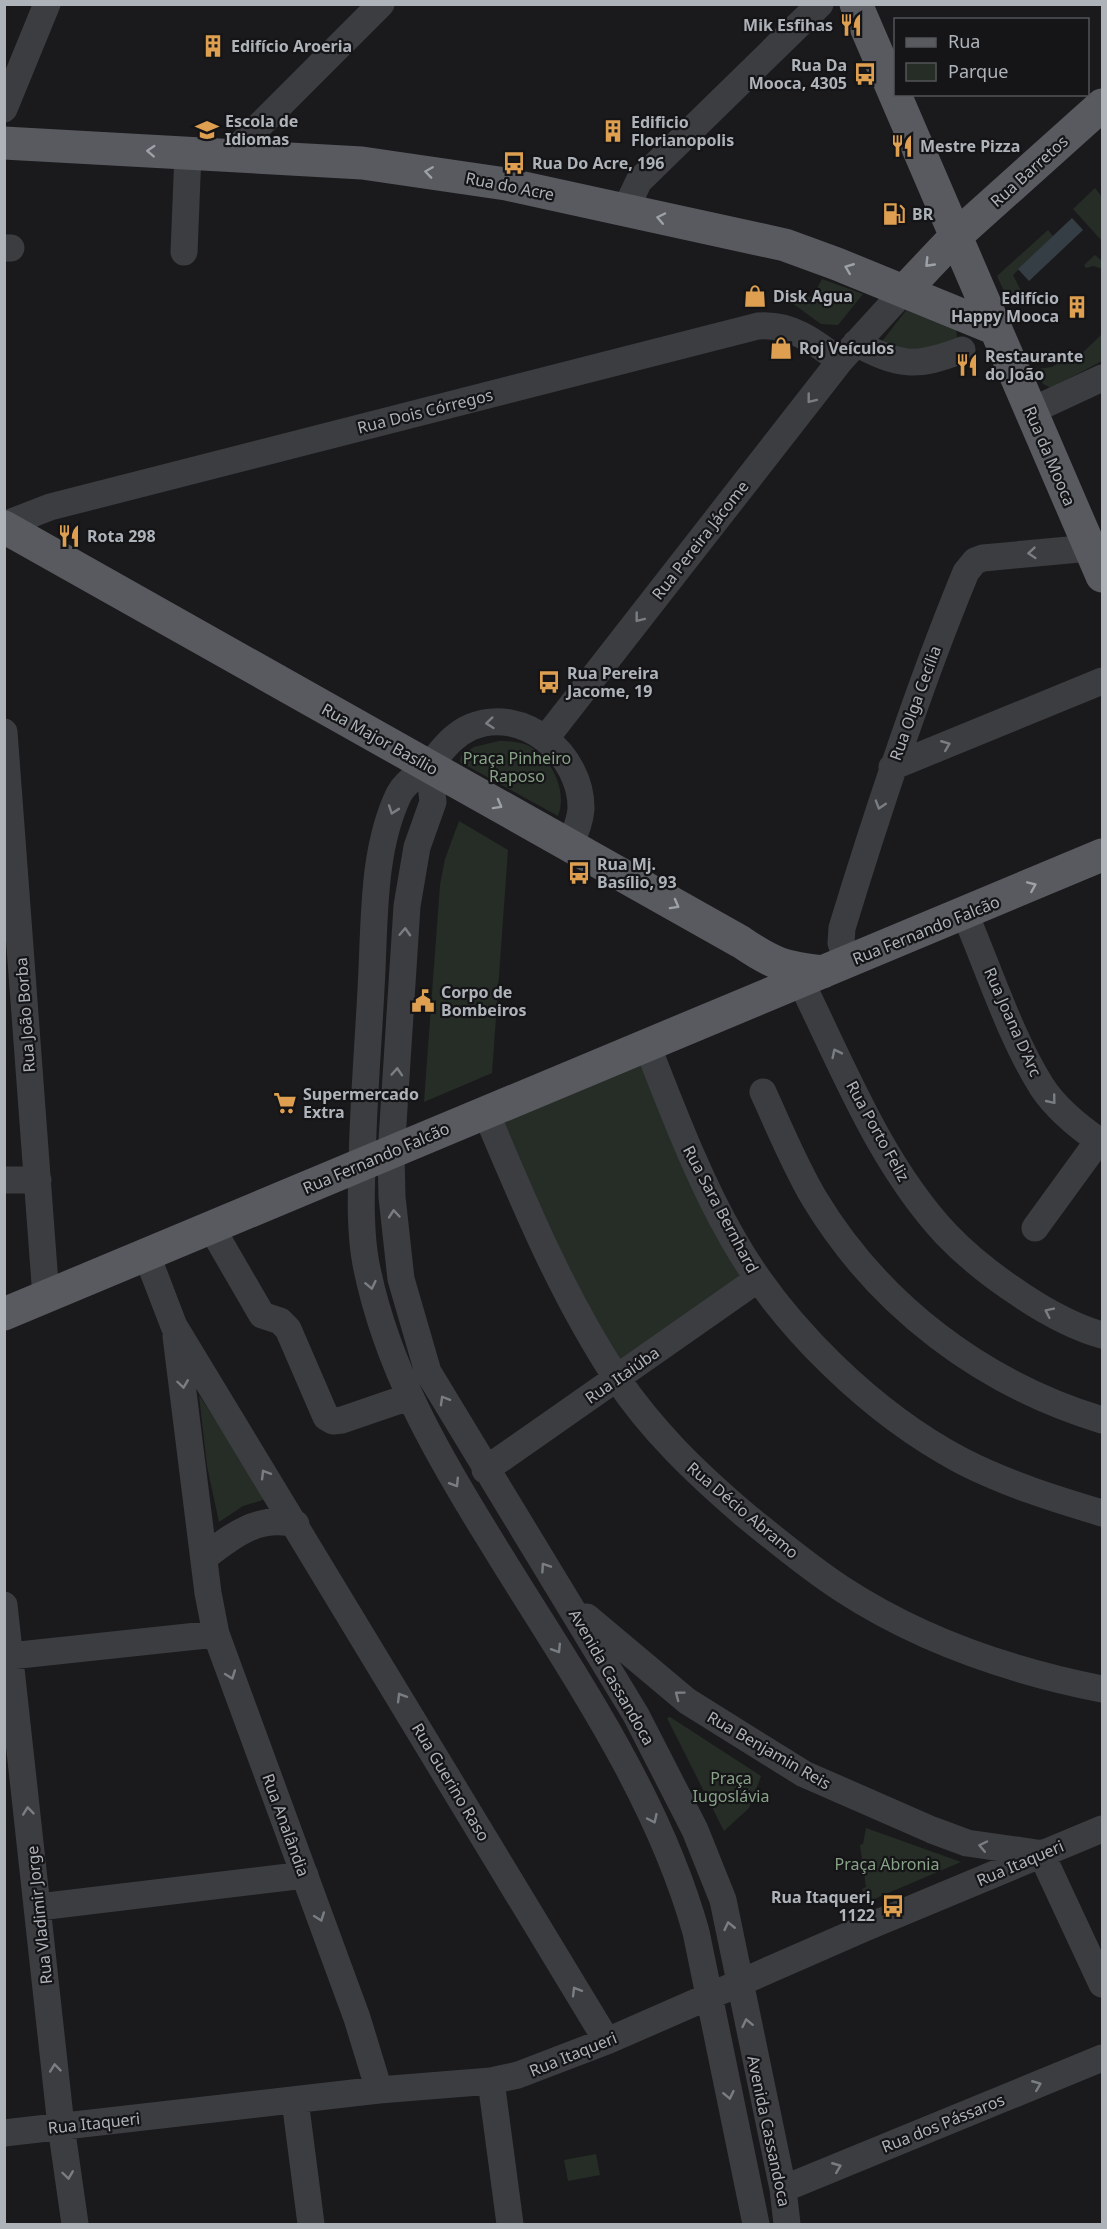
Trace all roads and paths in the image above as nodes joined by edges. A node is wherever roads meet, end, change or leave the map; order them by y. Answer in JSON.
{"nodes":[{"id":1,"x":46,"y":4,"type":"edge"},
{"id":2,"x":820,"y":4,"type":"edge"},
{"id":3,"x":856,"y":4,"type":"edge"},
{"id":4,"x":372,"y":7,"type":"edge"},
{"id":5,"x":894,"y":93,"type":"edge"},
{"id":6,"x":895,"y":96,"type":"edge"},
{"id":7,"x":1102,"y":105,"type":"edge"},
{"id":8,"x":4,"y":109,"type":"edge"},
{"id":9,"x":4,"y":143,"type":"edge"},
{"id":10,"x":188,"y":153,"type":"junction"},
{"id":11,"x":230,"y":155,"type":"junction"},
{"id":12,"x":625,"y":210,"type":"junction"},
{"id":13,"x":955,"y":237,"type":"junction"},
{"id":14,"x":184,"y":252,"type":"dead end"},
{"id":15,"x":903,"y":291,"type":"junction"},
{"id":16,"x":996,"y":329,"type":"junction"},
{"id":17,"x":962,"y":351,"type":"dead end"},
{"id":18,"x":848,"y":352,"type":"junction"},
{"id":19,"x":1102,"y":378,"type":"edge"},
{"id":20,"x":1031,"y":411,"type":"junction"},
{"id":21,"x":4,"y":526,"type":"edge"},
{"id":22,"x":1096,"y":562,"type":"edge"},
{"id":23,"x":1102,"y":681,"type":"edge"},
{"id":24,"x":4,"y":732,"type":"edge"},
{"id":25,"x":546,"y":738,"type":"junction"},
{"id":26,"x":429,"y":766,"type":"junction"},
{"id":27,"x":892,"y":767,"type":"junction"},
{"id":28,"x":8,"y":825,"type":"edge"},
{"id":29,"x":570,"y":845,"type":"junction"},
{"id":30,"x":1102,"y":855,"type":"edge"},
{"id":31,"x":965,"y":914,"type":"junction"},
{"id":32,"x":741,"y":942,"type":"junction"},
{"id":33,"x":824,"y":972,"type":"junction"},
{"id":34,"x":371,"y":989,"type":"junction"},
{"id":35,"x":402,"y":990,"type":"junction"},
{"id":36,"x":748,"y":1003,"type":"junction"},
{"id":37,"x":368,"y":1036,"type":"junction"},
{"id":38,"x":398,"y":1036,"type":"junction"},
{"id":39,"x":646,"y":1045,"type":"junction"},
{"id":40,"x":17,"y":1072,"type":"edge"},
{"id":41,"x":763,"y":1092,"type":"dead end"},
{"id":42,"x":486,"y":1113,"type":"junction"},
{"id":43,"x":1101,"y":1142,"type":"edge"},
{"id":44,"x":392,"y":1151,"type":"junction"},
{"id":45,"x":362,"y":1165,"type":"junction"},
{"id":46,"x":4,"y":1180,"type":"edge"},
{"id":47,"x":38,"y":1180,"type":"junction"},
{"id":48,"x":211,"y":1227,"type":"junction"},
{"id":49,"x":1035,"y":1228,"type":"dead end"},
{"id":50,"x":146,"y":1253,"type":"junction"},
{"id":51,"x":758,"y":1279,"type":"junction"},
{"id":52,"x":46,"y":1297,"type":"junction"},
{"id":53,"x":4,"y":1314,"type":"edge"},
{"id":54,"x":174,"y":1326,"type":"junction"},
{"id":55,"x":1102,"y":1335,"type":"edge"},
{"id":56,"x":617,"y":1378,"type":"junction"},
{"id":57,"x":409,"y":1397,"type":"junction"},
{"id":58,"x":1102,"y":1420,"type":"edge"},
{"id":59,"x":485,"y":1470,"type":"junction"},
{"id":60,"x":1102,"y":1513,"type":"edge"},
{"id":61,"x":296,"y":1524,"type":"junction"},
{"id":62,"x":205,"y":1557,"type":"junction"},
{"id":63,"x":564,"y":1594,"type":"junction"},
{"id":64,"x":4,"y":1605,"type":"edge"},
{"id":65,"x":216,"y":1634,"type":"junction"},
{"id":66,"x":10,"y":1656,"type":"junction"},
{"id":67,"x":1102,"y":1689,"type":"edge"},
{"id":68,"x":1102,"y":1829,"type":"edge"},
{"id":69,"x":1041,"y":1853,"type":"junction"},
{"id":70,"x":305,"y":1875,"type":"junction"},
{"id":71,"x":39,"y":1907,"type":"junction"},
{"id":72,"x":739,"y":1983,"type":"junction"},
{"id":73,"x":1102,"y":1984,"type":"edge"},
{"id":74,"x":707,"y":1996,"type":"junction"},
{"id":75,"x":607,"y":2041,"type":"junction"},
{"id":76,"x":1102,"y":2058,"type":"edge"},
{"id":77,"x":491,"y":2081,"type":"junction"},
{"id":78,"x":379,"y":2090,"type":"junction"},
{"id":79,"x":295,"y":2100,"type":"junction"},
{"id":80,"x":61,"y":2126,"type":"junction"},
{"id":81,"x":4,"y":2133,"type":"edge"},
{"id":82,"x":783,"y":2188,"type":"junction"},
{"id":83,"x":75,"y":2224,"type":"edge"},
{"id":84,"x":311,"y":2224,"type":"edge"},
{"id":85,"x":510,"y":2224,"type":"edge"},
{"id":86,"x":756,"y":2224,"type":"edge"},
{"id":87,"x":787,"y":2224,"type":"edge"}],
"edges":[{"from":1,"to":8,"type":"street"},
{"from":2,"to":12,"type":"street"},
{"from":3,"to":5,"type":"main road","name":"Rua da Mooca"},
{"from":4,"to":11,"type":"street"},
{"from":6,"to":13,"type":"main road","name":"Rua da Mooca"},
{"from":7,"to":13,"type":"main road","name":"Rua Barretos"},
{"from":10,"to":9,"type":"main road","name":"Rua do Acre","one_way":true},
{"from":10,"to":11,"type":"main road","name":"Rua do Acre"},
{"from":10,"to":14,"type":"street"},
{"from":12,"to":11,"type":"main road","name":"Rua do Acre","one_way":true},
{"from":15,"to":12,"type":"main road","name":"Rua do Acre","one_way":true},
{"from":13,"to":15,"type":"main road","name":"Rua Pereira Jácome","one_way":true},
{"from":13,"to":16,"type":"main road","name":"Rua da Mooca"},
{"from":15,"to":16,"type":"main road","name":"Rua do Acre"},
{"from":15,"to":18,"type":"street","name":"Rua Pereira Jácome"},
{"from":16,"to":20,"type":"main road","name":"Rua da Mooca"},
{"from":17,"to":18,"type":"street"},
{"from":18,"to":21,"type":"street","name":"Rua Dois Córregos"},
{"from":18,"to":25,"type":"street","name":"Rua Pereira Jácome","one_way":true},
{"from":19,"to":20,"type":"street"},
{"from":20,"to":22,"type":"main road","name":"Rua da Mooca"},
{"from":21,"to":26,"type":"main road","name":"Rua Major Basílio"},
{"from":22,"to":27,"type":"street","name":"Rua Olga Cecília","one_way":true},
{"from":27,"to":23,"type":"street","one_way":true},
{"from":24,"to":28,"type":"street","name":"Rua João Borba"},
{"from":25,"to":26,"type":"street","one_way":true},
{"from":25,"to":29,"type":"street"},
{"from":26,"to":29,"type":"main road","name":"Rua Major Basílio","one_way":true},
{"from":26,"to":34,"type":"street","name":"Avenida Cassandoca","one_way":true},
{"from":35,"to":26,"type":"street","name":"Avenida Cassandoca","one_way":true},
{"from":27,"to":33,"type":"street","name":"Rua Olga Cecília","one_way":true},
{"from":28,"to":40,"type":"street","name":"Rua João Borba"},
{"from":29,"to":32,"type":"main road","name":"Rua Major Basílio","one_way":true},
{"from":31,"to":30,"type":"main road","name":"Rua Fernando Falcão","one_way":true},
{"from":31,"to":33,"type":"main road","name":"Rua Fernando Falcão"},
{"from":31,"to":43,"type":"street","name":"Rua Joana D'Arc","one_way":true},
{"from":32,"to":33,"type":"main road","name":"Rua Major Basílio"},
{"from":32,"to":36,"type":"main road"},
{"from":33,"to":36,"type":"main road","name":"Rua Fernando Falcão"},
{"from":55,"to":33,"type":"street","name":"Rua Porto Feliz","one_way":true},
{"from":34,"to":35,"type":"street"},
{"from":34,"to":37,"type":"street","name":"Avenida Cassandoca"},
{"from":35,"to":38,"type":"street","name":"Avenida Cassandoca"},
{"from":36,"to":39,"type":"main road","name":"Rua Fernando Falcão"},
{"from":37,"to":38,"type":"street"},
{"from":37,"to":45,"type":"street","name":"Avenida Cassandoca"},
{"from":44,"to":38,"type":"street","name":"Avenida Cassandoca","one_way":true},
{"from":39,"to":42,"type":"main road","name":"Rua Fernando Falcão"},
{"from":39,"to":51,"type":"street","name":"Rua Sara Bernhard"},
{"from":40,"to":47,"type":"street","name":"Rua João Borba"},
{"from":41,"to":58,"type":"street"},
{"from":42,"to":44,"type":"main road","name":"Rua Fernando Falcão"},
{"from":42,"to":56,"type":"street","name":"Rua Décio Abramo"},
{"from":43,"to":49,"type":"street"},
{"from":44,"to":45,"type":"main road","name":"Rua Fernando Falcão"},
{"from":59,"to":44,"type":"street","name":"Avenida Cassandoca","one_way":true},
{"from":45,"to":48,"type":"main road","name":"Rua Fernando Falcão"},
{"from":45,"to":57,"type":"street","name":"Avenida Cassandoca","one_way":true},
{"from":46,"to":47,"type":"street"},
{"from":47,"to":52,"type":"street","name":"Rua João Borba"},
{"from":48,"to":50,"type":"main road","name":"Rua Fernando Falcão"},
{"from":48,"to":57,"type":"street"},
{"from":50,"to":52,"type":"main road","name":"Rua Fernando Falcão"},
{"from":50,"to":54,"type":"street"},
{"from":51,"to":56,"type":"street","name":"Rua Itaiúba"},
{"from":51,"to":60,"type":"street","name":"Rua Sara Bernhard"},
{"from":52,"to":53,"type":"main road","name":"Rua Fernando Falcão"},
{"from":61,"to":54,"type":"street","name":"Rua Guerino Raso","one_way":true},
{"from":54,"to":62,"type":"street","name":"Rua Analândia","one_way":true},
{"from":56,"to":59,"type":"street","name":"Rua Itaiúba"},
{"from":56,"to":67,"type":"street","name":"Rua Décio Abramo"},
{"from":57,"to":74,"type":"street","name":"Avenida Cassandoca","one_way":true},
{"from":63,"to":59,"type":"street","name":"Avenida Cassandoca","one_way":true},
{"from":61,"to":62,"type":"street"},
{"from":75,"to":61,"type":"street","name":"Rua Guerino Raso","one_way":true},
{"from":62,"to":65,"type":"street","name":"Rua Analândia"},
{"from":69,"to":63,"type":"street","name":"Rua Benjamin Reis","one_way":true},
{"from":72,"to":63,"type":"street","name":"Avenida Cassandoca","one_way":true},
{"from":64,"to":66,"type":"street","name":"Rua Vladimir Jorge"},
{"from":65,"to":66,"type":"street"},
{"from":65,"to":70,"type":"street","name":"Rua Analândia","one_way":true},
{"from":71,"to":66,"type":"street","name":"Rua Vladimir Jorge","one_way":true},
{"from":68,"to":69,"type":"street","name":"Rua Itaqueri"},
{"from":69,"to":72,"type":"street","name":"Rua Itaqueri"},
{"from":69,"to":73,"type":"street"},
{"from":70,"to":71,"type":"street"},
{"from":70,"to":78,"type":"street","name":"Rua Analândia","one_way":true},
{"from":80,"to":71,"type":"street","name":"Rua Vladimir Jorge","one_way":true},
{"from":72,"to":74,"type":"street","name":"Rua Itaqueri"},
{"from":82,"to":72,"type":"street","name":"Avenida Cassandoca","one_way":true},
{"from":74,"to":75,"type":"street","name":"Rua Itaqueri"},
{"from":74,"to":86,"type":"street","name":"Avenida Cassandoca","one_way":true},
{"from":75,"to":77,"type":"street","name":"Rua Itaqueri"},
{"from":82,"to":76,"type":"street","name":"Rua dos Pássaros","one_way":true},
{"from":77,"to":78,"type":"street","name":"Rua Itaqueri"},
{"from":77,"to":85,"type":"street"},
{"from":78,"to":79,"type":"street","name":"Rua Itaqueri"},
{"from":79,"to":80,"type":"street","name":"Rua Itaqueri"},
{"from":79,"to":84,"type":"street"},
{"from":80,"to":81,"type":"street","name":"Rua Itaqueri"},
{"from":80,"to":83,"type":"street","name":"Rua Vladimir Jorge","one_way":true},
{"from":82,"to":87,"type":"street","name":"Avenida Cassandoca"}]}
